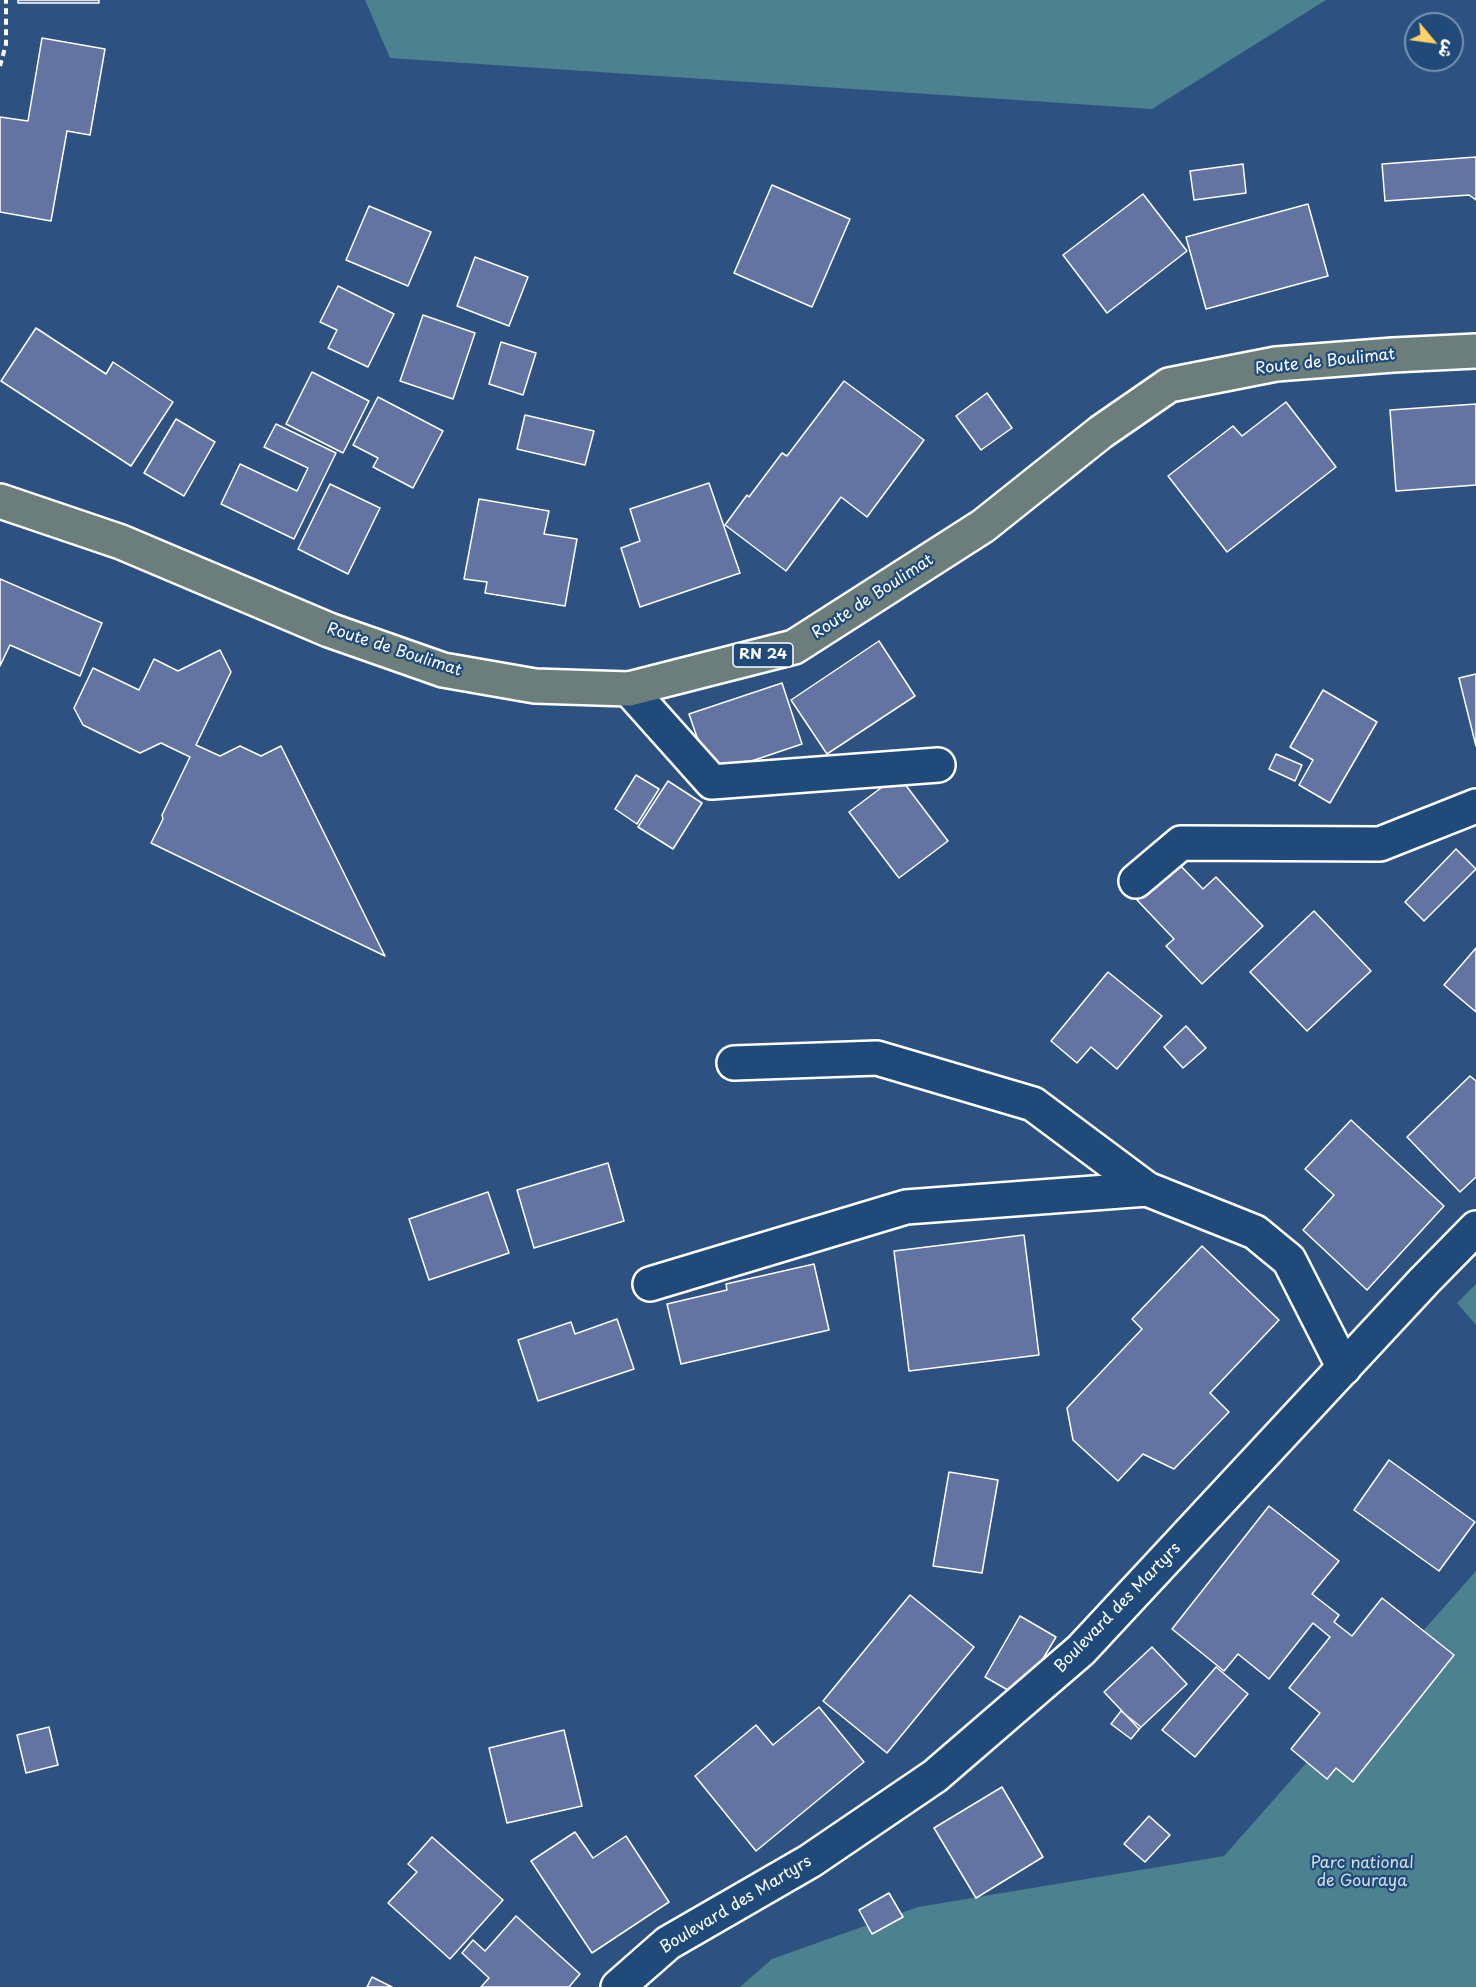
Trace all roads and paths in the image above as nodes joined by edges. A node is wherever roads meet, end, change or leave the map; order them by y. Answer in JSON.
{"nodes":[{"id":1,"x":6,"y":0,"type":"edge"},
{"id":2,"x":0,"y":66,"type":"edge"},
{"id":3,"x":1476,"y":351,"type":"edge"},
{"id":4,"x":0,"y":501,"type":"edge"},
{"id":5,"x":629,"y":689,"type":"junction"},
{"id":6,"x":938,"y":765,"type":"dead end"},
{"id":7,"x":1476,"y":806,"type":"edge"},
{"id":8,"x":1136,"y":881,"type":"dead end"},
{"id":9,"x":734,"y":1063,"type":"dead end"},
{"id":10,"x":1147,"y":1189,"type":"junction"},
{"id":11,"x":1476,"y":1228,"type":"edge"},
{"id":12,"x":650,"y":1284,"type":"dead end"},
{"id":13,"x":1344,"y":1368,"type":"junction"},
{"id":14,"x":618,"y":1987,"type":"edge"}],
"edges":[{"from":1,"to":2,"type":"path"},
{"from":3,"to":5,"type":"main road","name":"Route de Boulimat","number":"RN 24"},
{"from":4,"to":5,"type":"main road","name":"Route de Boulimat","number":"RN 24"},
{"from":5,"to":6,"type":"street"},
{"from":7,"to":8,"type":"street"},
{"from":9,"to":10,"type":"street"},
{"from":10,"to":12,"type":"street"},
{"from":10,"to":13,"type":"street"},
{"from":11,"to":13,"type":"street","name":"Boulevard des Martyrs"},
{"from":13,"to":14,"type":"street","name":"Boulevard des Martyrs"}]}
